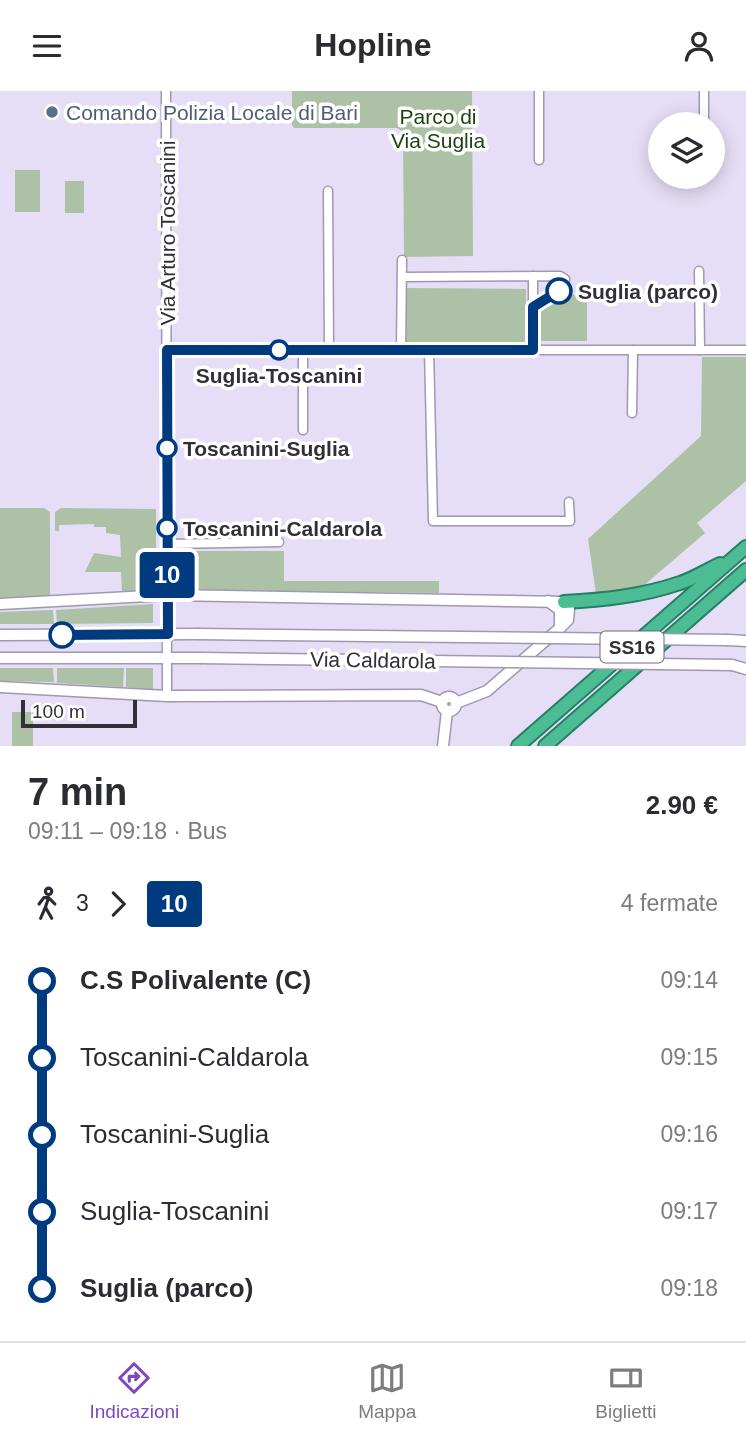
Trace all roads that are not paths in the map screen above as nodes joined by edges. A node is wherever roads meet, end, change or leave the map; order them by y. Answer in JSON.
{"nodes":[{"id":1,"x":166,"y":91,"type":"edge"},
{"id":2,"x":539,"y":91,"type":"edge"},
{"id":3,"x":704,"y":91,"type":"edge"},
{"id":4,"x":704,"y":112,"type":"edge"},
{"id":5,"x":540,"y":160,"type":"dead end"},
{"id":6,"x":328,"y":191,"type":"dead end"},
{"id":7,"x":402,"y":260,"type":"dead end"},
{"id":8,"x":699,"y":271,"type":"dead end"},
{"id":9,"x":533,"y":276,"type":"junction"},
{"id":10,"x":402,"y":277,"type":"junction"},
{"id":11,"x":533,"y":307,"type":"junction"},
{"id":12,"x":429,"y":349,"type":"junction"},
{"id":13,"x":633,"y":349,"type":"junction"},
{"id":14,"x":746,"y":349,"type":"edge"},
{"id":15,"x":167,"y":350,"type":"junction"},
{"id":16,"x":303,"y":350,"type":"junction"},
{"id":17,"x":329,"y":350,"type":"junction"},
{"id":18,"x":401,"y":350,"type":"junction"},
{"id":19,"x":533,"y":350,"type":"junction"},
{"id":20,"x":700,"y":350,"type":"junction"},
{"id":21,"x":632,"y":413,"type":"dead end"},
{"id":22,"x":303,"y":430,"type":"dead end"},
{"id":23,"x":569,"y":502,"type":"dead end"},
{"id":24,"x":279,"y":543,"type":"dead end"},
{"id":25,"x":167,"y":544,"type":"junction"},
{"id":26,"x":741,"y":552,"type":"edge"},
{"id":27,"x":746,"y":570,"type":"edge"},
{"id":28,"x":167,"y":595,"type":"junction"},
{"id":29,"x":547,"y":601,"type":"junction"},
{"id":30,"x":564,"y":602,"type":"junction"},
{"id":31,"x":0,"y":604,"type":"edge"},
{"id":32,"x":560,"y":628,"type":"junction"},
{"id":33,"x":168,"y":634,"type":"junction"},
{"id":34,"x":0,"y":635,"type":"edge"},
{"id":35,"x":746,"y":641,"type":"edge"},
{"id":36,"x":0,"y":658,"type":"edge"},
{"id":37,"x":167,"y":659,"type":"junction"},
{"id":38,"x":746,"y":667,"type":"edge"},
{"id":39,"x":0,"y":687,"type":"edge"},
{"id":40,"x":167,"y":696,"type":"junction"},
{"id":41,"x":444,"y":706,"type":"junction"},
{"id":42,"x":570,"y":725,"type":"junction"},
{"id":43,"x":443,"y":746,"type":"edge"},
{"id":44,"x":518,"y":746,"type":"edge"},
{"id":45,"x":545,"y":746,"type":"edge"},
{"id":46,"x":555,"y":746,"type":"edge"}],
"edges":[{"from":1,"to":15,"type":"street","name":"Via Arturo Toscanini"},
{"from":2,"to":5,"type":"street"},
{"from":3,"to":4,"type":"street"},
{"from":6,"to":17,"type":"street"},
{"from":7,"to":10,"type":"street"},
{"from":8,"to":20,"type":"street"},
{"from":9,"to":10,"type":"street"},
{"from":9,"to":11,"type":"street"},
{"from":9,"to":11,"type":"street"},
{"from":10,"to":18,"type":"street"},
{"from":11,"to":19,"type":"street"},
{"from":12,"to":18,"type":"street"},
{"from":12,"to":19,"type":"street"},
{"from":12,"to":23,"type":"street"},
{"from":13,"to":19,"type":"street"},
{"from":13,"to":20,"type":"street"},
{"from":13,"to":21,"type":"street"},
{"from":14,"to":20,"type":"street"},
{"from":15,"to":16,"type":"street"},
{"from":15,"to":25,"type":"street","name":"Via Arturo Toscanini"},
{"from":16,"to":17,"type":"street"},
{"from":16,"to":22,"type":"street"},
{"from":17,"to":18,"type":"street"},
{"from":24,"to":25,"type":"street"},
{"from":25,"to":28,"type":"street","name":"Via Arturo Toscanini"},
{"from":26,"to":30,"type":"highway","number":"SS16"},
{"from":26,"to":44,"type":"highway","number":"SS16"},
{"from":27,"to":42,"type":"highway","number":"SS16"},
{"from":28,"to":29,"type":"street"},
{"from":28,"to":31,"type":"street"},
{"from":28,"to":33,"type":"street","name":"Via Arturo Toscanini"},
{"from":29,"to":30,"type":"street"},
{"from":29,"to":32,"type":"street"},
{"from":30,"to":32,"type":"street"},
{"from":32,"to":41,"type":"street"},
{"from":33,"to":34,"type":"street","name":"Via Caldarola"},
{"from":33,"to":35,"type":"street","name":"Via Caldarola","bridge":true},
{"from":33,"to":37,"type":"street","name":"Via Arturo Toscanini"},
{"from":36,"to":37,"type":"street","name":"Via Caldarola"},
{"from":37,"to":38,"type":"street","name":"Via Caldarola","bridge":true},
{"from":37,"to":40,"type":"street","name":"Via Arturo Toscanini"},
{"from":39,"to":40,"type":"street","name":"Via Caldarola"},
{"from":40,"to":41,"type":"street","name":"Via Caldarola"},
{"from":41,"to":43,"type":"street"},
{"from":42,"to":45,"type":"highway","number":"SS16"},
{"from":42,"to":46,"type":"highway"}]}
